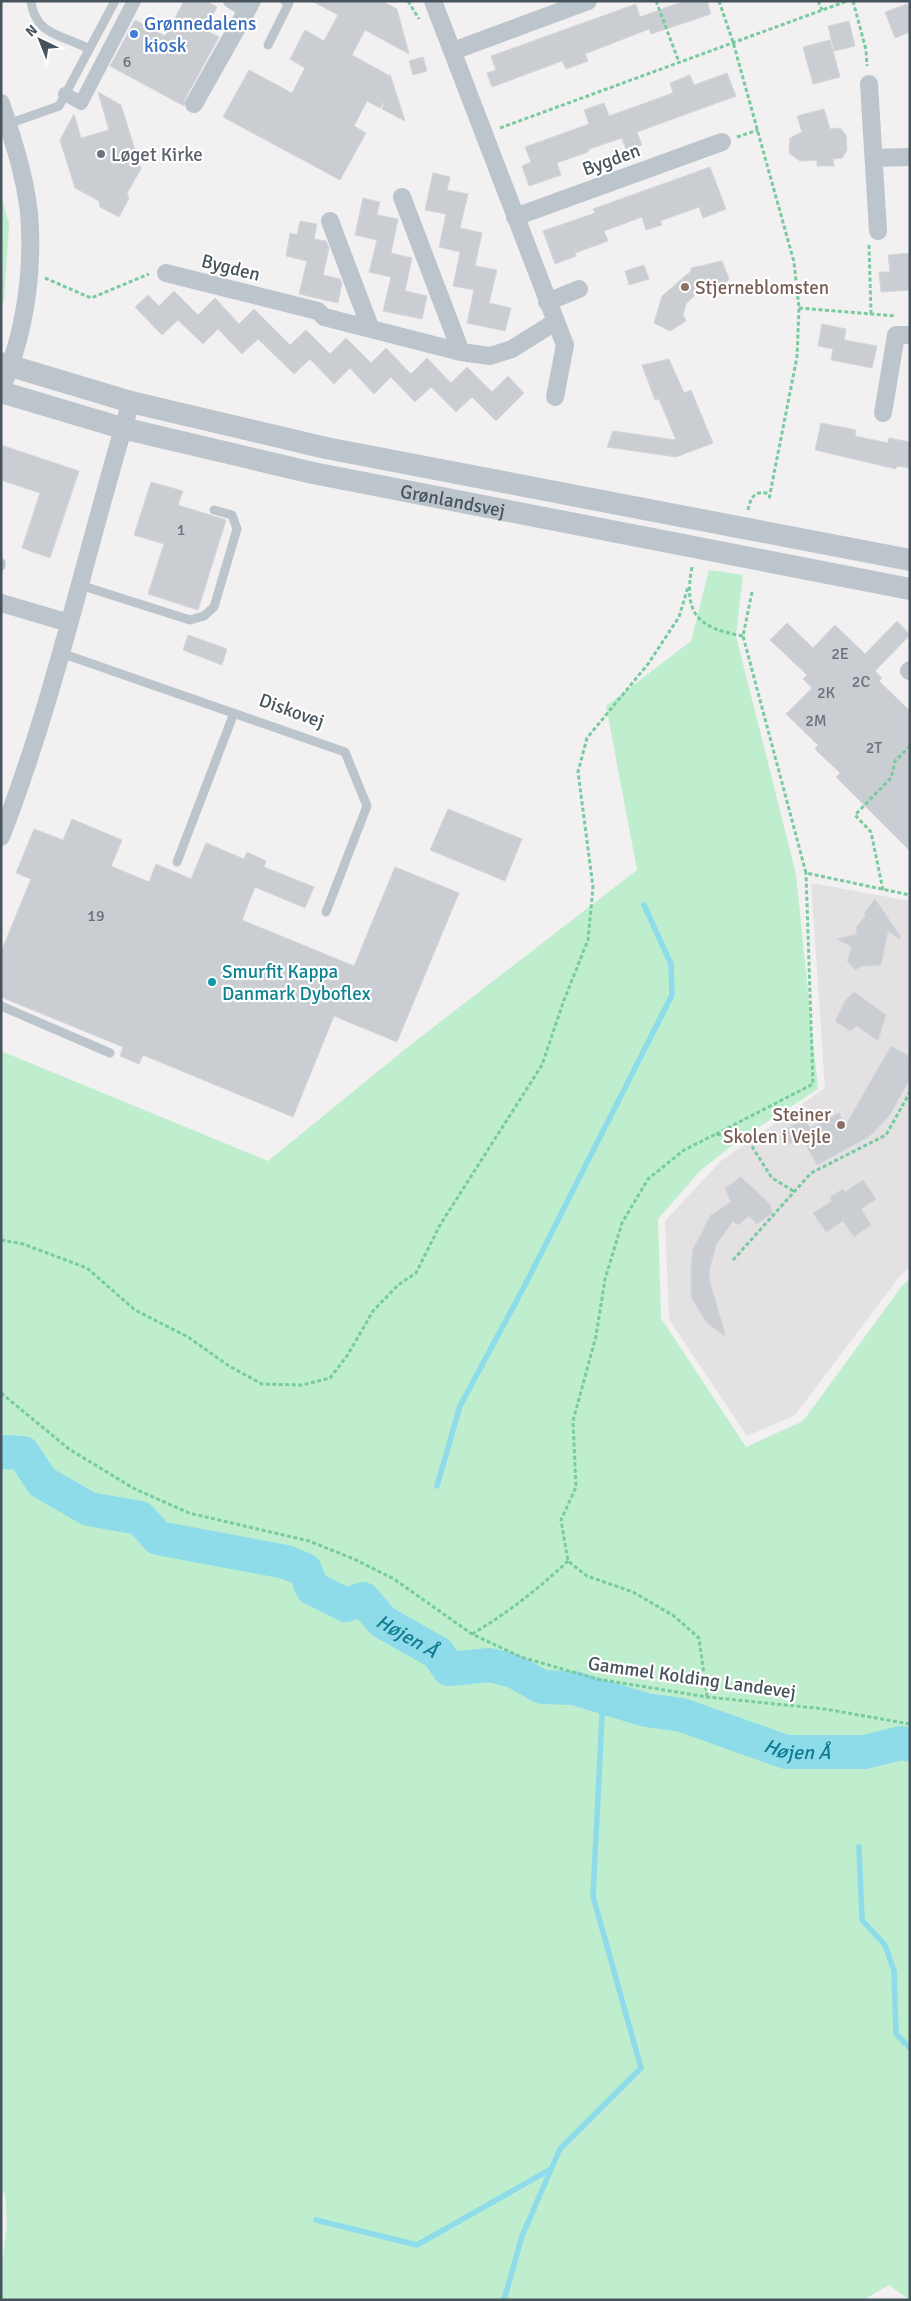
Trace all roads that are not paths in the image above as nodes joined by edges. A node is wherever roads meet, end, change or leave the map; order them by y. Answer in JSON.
{"nodes":[{"id":1,"x":31,"y":1,"type":"edge"},
{"id":2,"x":115,"y":1,"type":"edge"},
{"id":3,"x":134,"y":1,"type":"edge"},
{"id":4,"x":230,"y":1,"type":"edge"},
{"id":5,"x":285,"y":1,"type":"edge"},
{"id":6,"x":433,"y":1,"type":"edge"},
{"id":7,"x":588,"y":1,"type":"edge"},
{"id":8,"x":249,"y":6,"type":"edge"},
{"id":9,"x":268,"y":45,"type":"dead end"},
{"id":10,"x":90,"y":49,"type":"junction"},
{"id":11,"x":453,"y":50,"type":"junction"},
{"id":12,"x":869,"y":84,"type":"road end"},
{"id":13,"x":65,"y":94,"type":"junction"},
{"id":14,"x":1,"y":103,"type":"edge"},
{"id":15,"x":194,"y":104,"type":"dead end"},
{"id":16,"x":8,"y":124,"type":"junction"},
{"id":17,"x":722,"y":142,"type":"dead end"},
{"id":18,"x":910,"y":157,"type":"edge"},
{"id":19,"x":874,"y":158,"type":"junction"},
{"id":20,"x":402,"y":197,"type":"dead end"},
{"id":21,"x":515,"y":217,"type":"junction"},
{"id":22,"x":330,"y":221,"type":"dead end"},
{"id":23,"x":878,"y":231,"type":"road end"},
{"id":24,"x":166,"y":273,"type":"road end"},
{"id":25,"x":579,"y":289,"type":"dead end"},
{"id":26,"x":547,"y":302,"type":"junction"},
{"id":27,"x":555,"y":322,"type":"junction"},
{"id":28,"x":370,"y":327,"type":"junction"},
{"id":29,"x":910,"y":336,"type":"edge"},
{"id":30,"x":461,"y":352,"type":"junction"},
{"id":31,"x":6,"y":365,"type":"edge"},
{"id":32,"x":1,"y":391,"type":"edge"},
{"id":33,"x":554,"y":397,"type":"dead end"},
{"id":34,"x":130,"y":402,"type":"junction"},
{"id":35,"x":883,"y":413,"type":"dead end"},
{"id":36,"x":122,"y":428,"type":"junction"},
{"id":37,"x":214,"y":510,"type":"dead end"},
{"id":38,"x":910,"y":560,"type":"edge"},
{"id":39,"x":80,"y":585,"type":"junction"},
{"id":40,"x":910,"y":589,"type":"edge"},
{"id":41,"x":1,"y":603,"type":"edge"},
{"id":42,"x":69,"y":623,"type":"junction"},
{"id":43,"x":61,"y":654,"type":"junction"},
{"id":44,"x":234,"y":712,"type":"junction"},
{"id":45,"x":1,"y":837,"type":"edge"},
{"id":46,"x":177,"y":862,"type":"dead end"},
{"id":47,"x":326,"y":912,"type":"dead end"},
{"id":48,"x":1,"y":1006,"type":"edge"},
{"id":49,"x":110,"y":1053,"type":"dead end"}],
"edges":[{"from":1,"to":10,"type":"lane"},
{"from":2,"to":10,"type":"lane"},
{"from":3,"to":13,"type":"street"},
{"from":4,"to":8,"type":"street"},
{"from":5,"to":9,"type":"lane"},
{"from":6,"to":11,"type":"street"},
{"from":7,"to":11,"type":"street"},
{"from":8,"to":15,"type":"street"},
{"from":10,"to":13,"type":"lane"},
{"from":11,"to":21,"type":"street"},
{"from":12,"to":19,"type":"street"},
{"from":13,"to":16,"type":"lane"},
{"from":14,"to":16,"type":"street"},
{"from":16,"to":31,"type":"street"},
{"from":17,"to":21,"type":"street","name":"Bygden"},
{"from":18,"to":19,"type":"street"},
{"from":19,"to":23,"type":"street"},
{"from":20,"to":30,"type":"street"},
{"from":21,"to":26,"type":"street"},
{"from":22,"to":28,"type":"street"},
{"from":24,"to":28,"type":"street","name":"Bygden"},
{"from":25,"to":26,"type":"street"},
{"from":26,"to":27,"type":"street"},
{"from":27,"to":30,"type":"street","name":"Bygden"},
{"from":27,"to":33,"type":"street"},
{"from":28,"to":30,"type":"street","name":"Bygden"},
{"from":29,"to":35,"type":"street"},
{"from":31,"to":32,"type":"street"},
{"from":31,"to":34,"type":"street","name":"Grønlandsvej"},
{"from":32,"to":36,"type":"street","name":"Grønlandsvej"},
{"from":34,"to":36,"type":"street"},
{"from":34,"to":38,"type":"street","name":"Grønlandsvej"},
{"from":36,"to":39,"type":"street"},
{"from":36,"to":40,"type":"street","name":"Grønlandsvej"},
{"from":37,"to":39,"type":"lane"},
{"from":39,"to":42,"type":"street"},
{"from":41,"to":42,"type":"street"},
{"from":42,"to":43,"type":"street"},
{"from":43,"to":44,"type":"lane","name":"Diskovej"},
{"from":43,"to":45,"type":"street"},
{"from":44,"to":46,"type":"lane"},
{"from":44,"to":47,"type":"lane","name":"Diskovej"},
{"from":48,"to":49,"type":"lane"}]}
